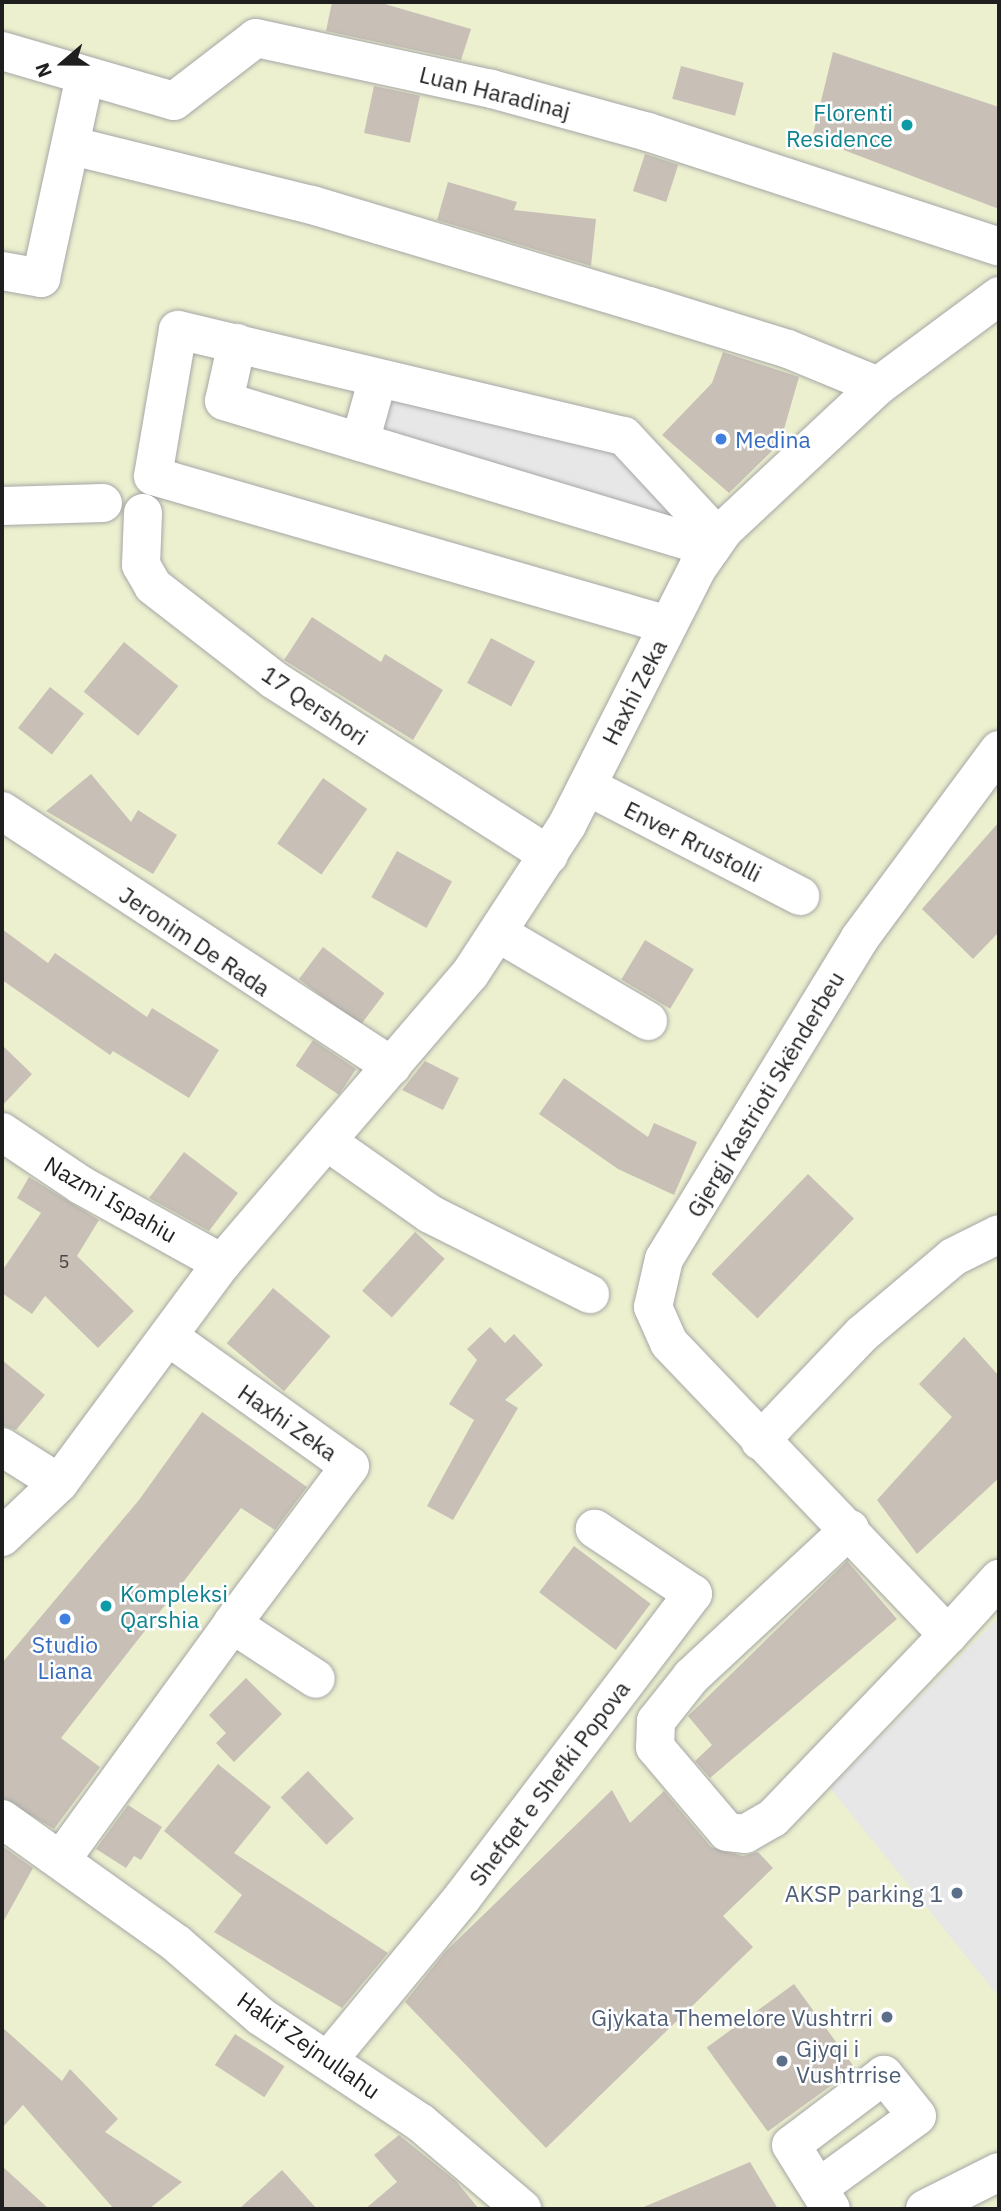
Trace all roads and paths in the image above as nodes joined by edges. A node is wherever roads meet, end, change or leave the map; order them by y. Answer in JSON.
{"nodes":[{"id":1,"x":2,"y":51,"type":"edge"},
{"id":2,"x":85,"y":76,"type":"junction"},
{"id":3,"x":74,"y":146,"type":"junction"},
{"id":4,"x":999,"y":247,"type":"edge"},
{"id":5,"x":2,"y":271,"type":"edge"},
{"id":6,"x":992,"y":311,"type":"edge"},
{"id":7,"x":237,"y":343,"type":"junction"},
{"id":8,"x":378,"y":378,"type":"junction"},
{"id":9,"x":166,"y":384,"type":"junction"},
{"id":10,"x":878,"y":386,"type":"junction"},
{"id":11,"x":224,"y":401,"type":"junction"},
{"id":12,"x":360,"y":442,"type":"junction"},
{"id":13,"x":103,"y":503,"type":"dead end"},
{"id":14,"x":2,"y":506,"type":"edge"},
{"id":15,"x":142,"y":513,"type":"dead end"},
{"id":16,"x":715,"y":543,"type":"junction"},
{"id":17,"x":668,"y":625,"type":"junction"},
{"id":18,"x":999,"y":750,"type":"edge"},
{"id":19,"x":587,"y":786,"type":"junction"},
{"id":20,"x":2,"y":811,"type":"edge"},
{"id":21,"x":549,"y":855,"type":"junction"},
{"id":22,"x":800,"y":896,"type":"dead end"},
{"id":23,"x":498,"y":933,"type":"junction"},
{"id":24,"x":648,"y":1021,"type":"dead end"},
{"id":25,"x":392,"y":1066,"type":"junction"},
{"id":26,"x":2,"y":1132,"type":"edge"},
{"id":27,"x":329,"y":1143,"type":"junction"},
{"id":28,"x":999,"y":1234,"type":"edge"},
{"id":29,"x":222,"y":1263,"type":"junction"},
{"id":30,"x":590,"y":1293,"type":"dead end"},
{"id":31,"x":169,"y":1337,"type":"junction"},
{"id":32,"x":760,"y":1441,"type":"junction"},
{"id":33,"x":2,"y":1447,"type":"edge"},
{"id":34,"x":59,"y":1483,"type":"junction"},
{"id":35,"x":850,"y":1529,"type":"junction"},
{"id":36,"x":596,"y":1530,"type":"dead end"},
{"id":37,"x":2,"y":1537,"type":"edge"},
{"id":38,"x":999,"y":1579,"type":"edge"},
{"id":39,"x":232,"y":1624,"type":"junction"},
{"id":40,"x":948,"y":1635,"type":"junction"},
{"id":41,"x":316,"y":1679,"type":"dead end"},
{"id":42,"x":2,"y":1819,"type":"edge"},
{"id":43,"x":63,"y":1857,"type":"junction"},
{"id":44,"x":329,"y":2059,"type":"junction"},
{"id":45,"x":999,"y":2172,"type":"edge"},
{"id":46,"x":522,"y":2209,"type":"edge"},
{"id":47,"x":925,"y":2209,"type":"edge"}],
"edges":[{"from":1,"to":2,"type":"street","name":"Luan Haradinaj"},
{"from":2,"to":3,"type":"street"},
{"from":2,"to":4,"type":"street","name":"Luan Haradinaj"},
{"from":3,"to":5,"type":"street"},
{"from":3,"to":10,"type":"street"},
{"from":6,"to":10,"type":"street","name":"Haxhi Zeka"},
{"from":7,"to":8,"type":"street"},
{"from":7,"to":9,"type":"street"},
{"from":7,"to":11,"type":"street"},
{"from":8,"to":12,"type":"street"},
{"from":8,"to":16,"type":"street"},
{"from":9,"to":11,"type":"street"},
{"from":9,"to":17,"type":"street"},
{"from":10,"to":16,"type":"street","name":"Haxhi Zeka"},
{"from":11,"to":12,"type":"street"},
{"from":12,"to":16,"type":"street"},
{"from":13,"to":14,"type":"street"},
{"from":15,"to":21,"type":"street","name":"17 Qershori"},
{"from":16,"to":17,"type":"street","name":"Haxhi Zeka"},
{"from":17,"to":19,"type":"street","name":"Haxhi Zeka"},
{"from":18,"to":32,"type":"street","name":"Gjergj Kastrioti Skënderbeu"},
{"from":19,"to":21,"type":"street","name":"Haxhi Zeka"},
{"from":19,"to":22,"type":"street","name":"Enver Rrustolli"},
{"from":20,"to":25,"type":"street","name":"Jeronim De Rada"},
{"from":21,"to":23,"type":"street","name":"Haxhi Zeka"},
{"from":23,"to":24,"type":"street"},
{"from":23,"to":25,"type":"street","name":"Haxhi Zeka"},
{"from":25,"to":27,"type":"street","name":"Haxhi Zeka"},
{"from":26,"to":29,"type":"street","name":"Nazmi Ispahiu"},
{"from":27,"to":29,"type":"street","name":"Haxhi Zeka"},
{"from":27,"to":30,"type":"street"},
{"from":28,"to":32,"type":"street"},
{"from":29,"to":31,"type":"street","name":"Haxhi Zeka"},
{"from":31,"to":34,"type":"street","name":"Haxhi Zeka"},
{"from":31,"to":39,"type":"street","name":"Haxhi Zeka"},
{"from":32,"to":35,"type":"street","name":"Gjergj Kastrioti Skënderbeu"},
{"from":33,"to":34,"type":"street"},
{"from":34,"to":37,"type":"street","name":"Haxhi Zeka"},
{"from":35,"to":40,"type":"street","name":"Gjergj Kastrioti Skënderbeu"},
{"from":35,"to":40,"type":"street"},
{"from":36,"to":44,"type":"street","name":"Shefqet e Shefki Popova"},
{"from":38,"to":40,"type":"street"},
{"from":39,"to":41,"type":"street"},
{"from":39,"to":43,"type":"street"},
{"from":42,"to":43,"type":"street","name":"Hakif Zejnullahu"},
{"from":43,"to":44,"type":"street","name":"Hakif Zejnullahu"},
{"from":44,"to":46,"type":"street","name":"Hakif Zejnullahu"},
{"from":45,"to":47,"type":"street"}]}
